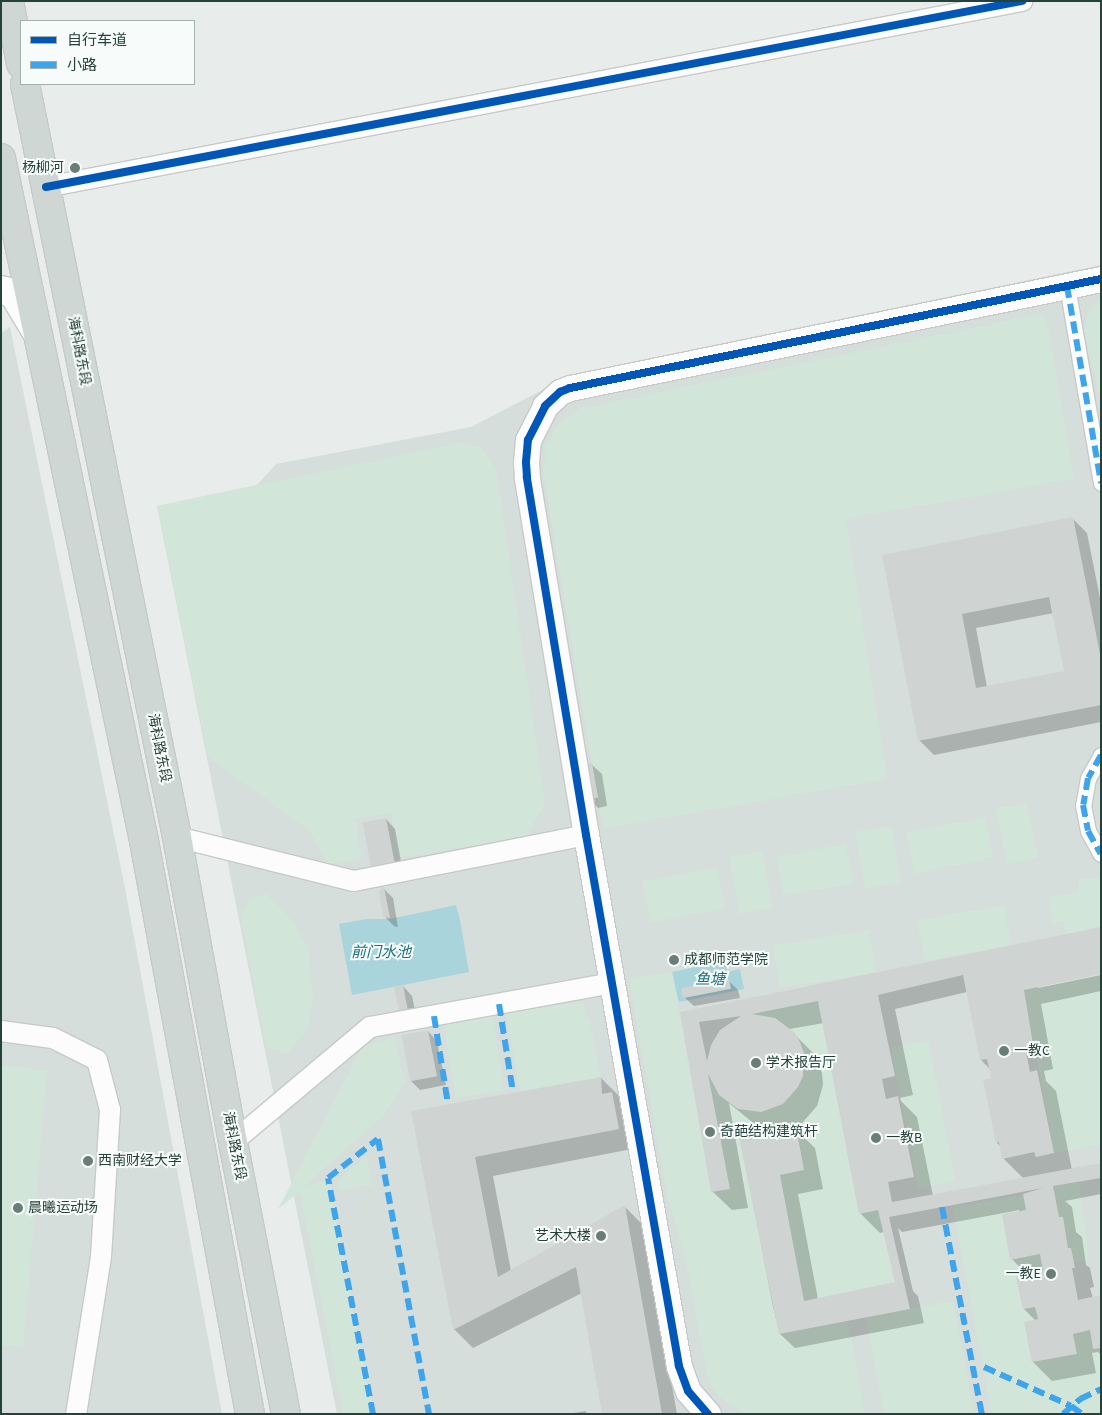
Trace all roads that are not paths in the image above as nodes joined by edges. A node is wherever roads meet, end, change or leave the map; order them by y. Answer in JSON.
{"nodes":[{"id":1,"x":9,"y":1,"type":"edge"},
{"id":2,"x":1022,"y":1,"type":"edge"},
{"id":3,"x":20,"y":59,"type":"edge"},
{"id":4,"x":25,"y":85,"type":"edge"},
{"id":5,"x":1,"y":158,"type":"edge"},
{"id":6,"x":46,"y":187,"type":"junction"},
{"id":7,"x":1101,"y":279,"type":"edge"},
{"id":8,"x":1067,"y":286,"type":"junction"},
{"id":9,"x":1,"y":290,"type":"edge"},
{"id":10,"x":36,"y":332,"type":"junction"},
{"id":11,"x":1096,"y":434,"type":"edge"},
{"id":12,"x":1101,"y":483,"type":"edge"},
{"id":13,"x":1101,"y":755,"type":"edge"},
{"id":14,"x":586,"y":835,"type":"junction"},
{"id":15,"x":177,"y":837,"type":"junction"},
{"id":16,"x":1101,"y":854,"type":"edge"},
{"id":17,"x":613,"y":983,"type":"junction"},
{"id":18,"x":1,"y":1031,"type":"edge"},
{"id":19,"x":233,"y":1142,"type":"junction"},
{"id":20,"x":76,"y":1414,"type":"edge"},
{"id":21,"x":250,"y":1414,"type":"edge"},
{"id":22,"x":286,"y":1414,"type":"edge"},
{"id":23,"x":708,"y":1414,"type":"edge"}],
"edges":[{"from":1,"to":3,"type":"main road"},
{"from":2,"to":6,"type":"street"},
{"from":4,"to":6,"type":"main road","name":"海科路东段"},
{"from":5,"to":10,"type":"main road"},
{"from":6,"to":15,"type":"main road","name":"海科路东段"},
{"from":7,"to":8,"type":"street"},
{"from":8,"to":11,"type":"street"},
{"from":8,"to":14,"type":"street"},
{"from":9,"to":10,"type":"main road"},
{"from":10,"to":21,"type":"main road"},
{"from":11,"to":12,"type":"street"},
{"from":13,"to":16,"type":"street"},
{"from":14,"to":15,"type":"street"},
{"from":14,"to":17,"type":"street"},
{"from":15,"to":19,"type":"main road","name":"海科路东段"},
{"from":17,"to":19,"type":"street"},
{"from":17,"to":23,"type":"street"},
{"from":18,"to":20,"type":"street"},
{"from":19,"to":22,"type":"main road","name":"海科路东段"}]}
